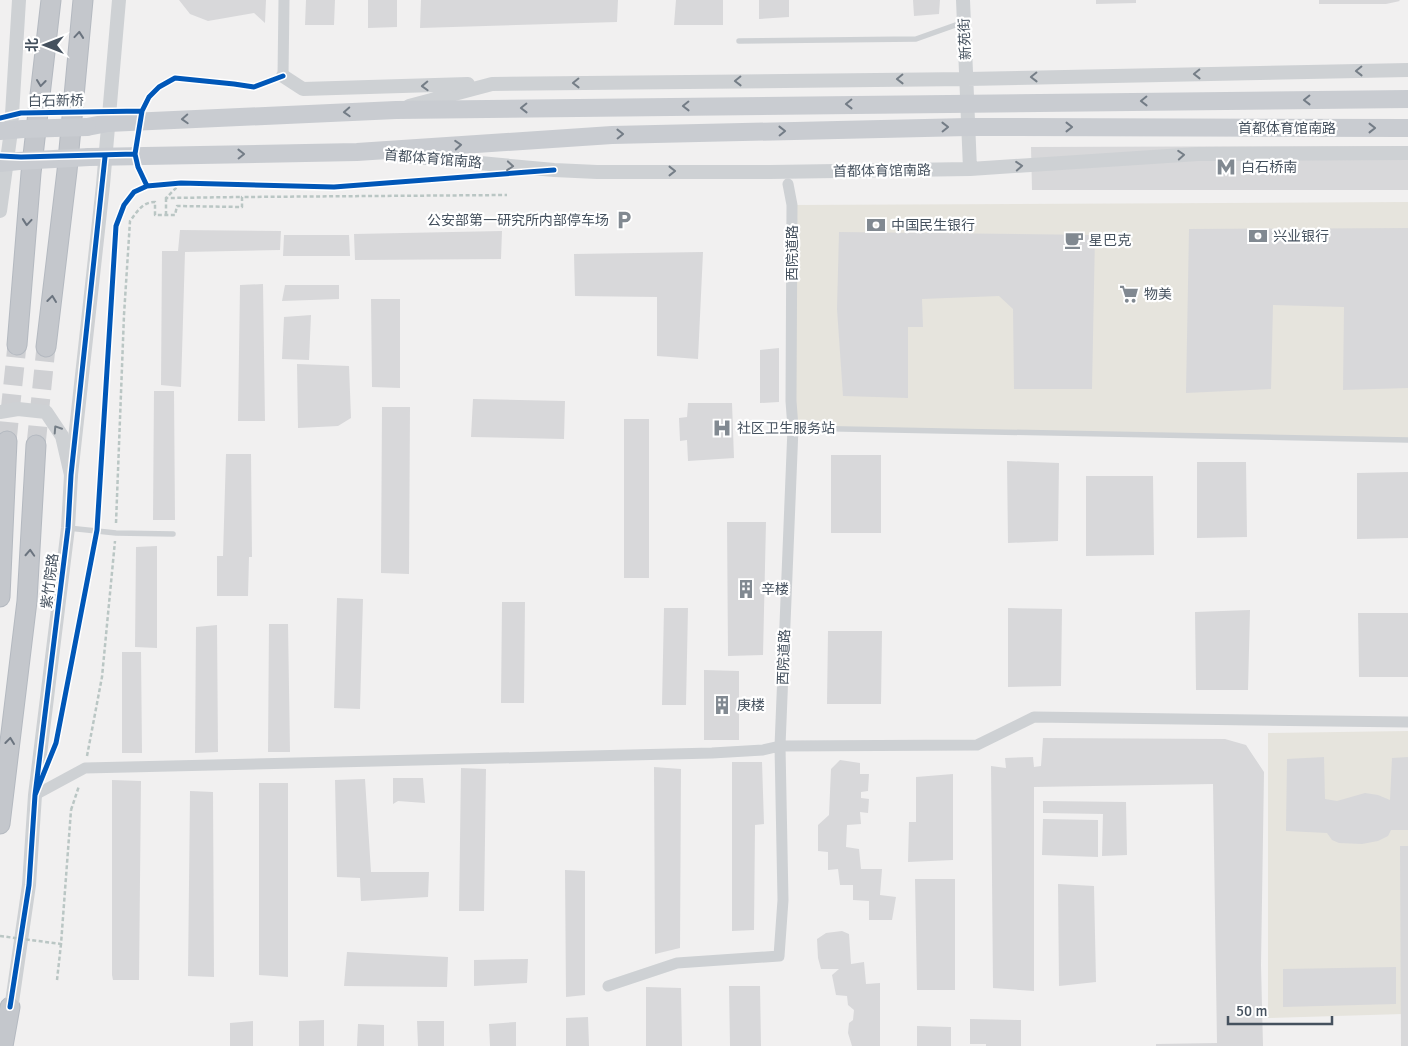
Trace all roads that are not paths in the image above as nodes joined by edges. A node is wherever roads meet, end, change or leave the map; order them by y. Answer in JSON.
{"nodes":[{"id":1,"x":19,"y":0,"type":"edge"},
{"id":2,"x":51,"y":0,"type":"edge"},
{"id":3,"x":83,"y":0,"type":"edge"},
{"id":4,"x":119,"y":0,"type":"edge"},
{"id":5,"x":284,"y":0,"type":"edge"},
{"id":6,"x":963,"y":0,"type":"edge"},
{"id":7,"x":964,"y":21,"type":"junction"},
{"id":8,"x":739,"y":41,"type":"dead end"},
{"id":9,"x":1408,"y":70,"type":"edge"},
{"id":10,"x":283,"y":76,"type":"joint"},
{"id":11,"x":967,"y":79,"type":"junction"},
{"id":12,"x":492,"y":84,"type":"junction"},
{"id":13,"x":1408,"y":99,"type":"edge"},
{"id":14,"x":968,"y":103,"type":"junction"},
{"id":15,"x":396,"y":110,"type":"junction"},
{"id":16,"x":108,"y":123,"type":"junction"},
{"id":17,"x":968,"y":126,"type":"junction"},
{"id":18,"x":1408,"y":128,"type":"edge"},
{"id":19,"x":11,"y":130,"type":"edge"},
{"id":20,"x":357,"y":152,"type":"junction"},
{"id":21,"x":1408,"y":153,"type":"edge"},
{"id":22,"x":97,"y":157,"type":"junction"},
{"id":23,"x":14,"y":165,"type":"edge"},
{"id":24,"x":970,"y":169,"type":"junction"},
{"id":25,"x":788,"y":184,"type":"dead end"},
{"id":26,"x":0,"y":211,"type":"edge"},
{"id":27,"x":17,"y":345,"type":"tunnel mouth"},
{"id":28,"x":46,"y":347,"type":"tunnel mouth"},
{"id":29,"x":0,"y":412,"type":"edge"},
{"id":30,"x":793,"y":428,"type":"junction"},
{"id":31,"x":1408,"y":440,"type":"edge"},
{"id":32,"x":8,"y":441,"type":"tunnel mouth"},
{"id":33,"x":36,"y":445,"type":"tunnel mouth"},
{"id":34,"x":71,"y":475,"type":"junction"},
{"id":35,"x":68,"y":528,"type":"junction"},
{"id":36,"x":173,"y":534,"type":"dead end"},
{"id":37,"x":0,"y":596,"type":"edge"},
{"id":38,"x":1408,"y":722,"type":"edge"},
{"id":39,"x":780,"y":746,"type":"junction"},
{"id":40,"x":35,"y":796,"type":"junction"},
{"id":41,"x":0,"y":824,"type":"edge"},
{"id":42,"x":608,"y":986,"type":"dead end"},
{"id":43,"x":10,"y":1007,"type":"junction"},
{"id":44,"x":3,"y":1046,"type":"edge"},
{"id":45,"x":7,"y":1046,"type":"edge"}],
"edges":[{"from":1,"to":19,"type":"street"},
{"from":2,"to":23,"type":"highway","one_way":true},
{"from":28,"to":3,"type":"highway","one_way":true},
{"from":4,"to":16,"type":"street","name":"紫竹院路"},
{"from":5,"to":10,"type":"street"},
{"from":6,"to":7,"type":"street","name":"新苑街"},
{"from":7,"to":8,"type":"lane"},
{"from":7,"to":11,"type":"street","name":"新苑街"},
{"from":9,"to":11,"type":"street","name":"首都体育馆南路","one_way":true},
{"from":12,"to":10,"type":"street","one_way":true},
{"from":11,"to":12,"type":"street","name":"首都体育馆南路","one_way":true},
{"from":11,"to":14,"type":"street","name":"新苑街"},
{"from":12,"to":15,"type":"street","name":"首都体育馆南路"},
{"from":13,"to":14,"type":"main road","name":"首都体育馆南路","one_way":true},
{"from":14,"to":15,"type":"main road","name":"首都体育馆南路","one_way":true},
{"from":14,"to":17,"type":"street","name":"新苑街"},
{"from":15,"to":16,"type":"main road","name":"首都体育馆南路","one_way":true},
{"from":16,"to":19,"type":"main road","name":"首都体育馆南路","bridge":true},
{"from":16,"to":22,"type":"street","name":"紫竹院路"},
{"from":17,"to":18,"type":"main road","name":"首都体育馆南路","one_way":true},
{"from":20,"to":17,"type":"main road","name":"首都体育馆南路","one_way":true},
{"from":17,"to":24,"type":"street","name":"新苑街"},
{"from":19,"to":23,"type":"street"},
{"from":22,"to":20,"type":"main road","name":"首都体育馆南路","one_way":true},
{"from":20,"to":24,"type":"street","name":"首都体育馆南路","one_way":true},
{"from":24,"to":21,"type":"street","name":"首都体育馆南路","one_way":true},
{"from":22,"to":23,"type":"main road","name":"首都体育馆南路","bridge":true},
{"from":22,"to":34,"type":"street","name":"紫竹院路"},
{"from":23,"to":26,"type":"street"},
{"from":23,"to":27,"type":"highway","one_way":true},
{"from":25,"to":30,"type":"street","name":"西院道路"},
{"from":34,"to":29,"type":"street","one_way":true,"bridge":true},
{"from":30,"to":31,"type":"lane"},
{"from":30,"to":39,"type":"street","name":"西院道路"},
{"from":32,"to":37,"type":"highway"},
{"from":41,"to":33,"type":"highway","name":"紫竹院路","one_way":true},
{"from":34,"to":35,"type":"street","name":"紫竹院路"},
{"from":35,"to":36,"type":"lane"},
{"from":35,"to":40,"type":"street","name":"紫竹院路"},
{"from":38,"to":39,"type":"street"},
{"from":39,"to":40,"type":"street"},
{"from":39,"to":42,"type":"street","name":"西院道路"},
{"from":40,"to":43,"type":"street","name":"紫竹院路"},
{"from":43,"to":44,"type":"highway"},
{"from":43,"to":45,"type":"street","name":"紫竹院路"}]}
